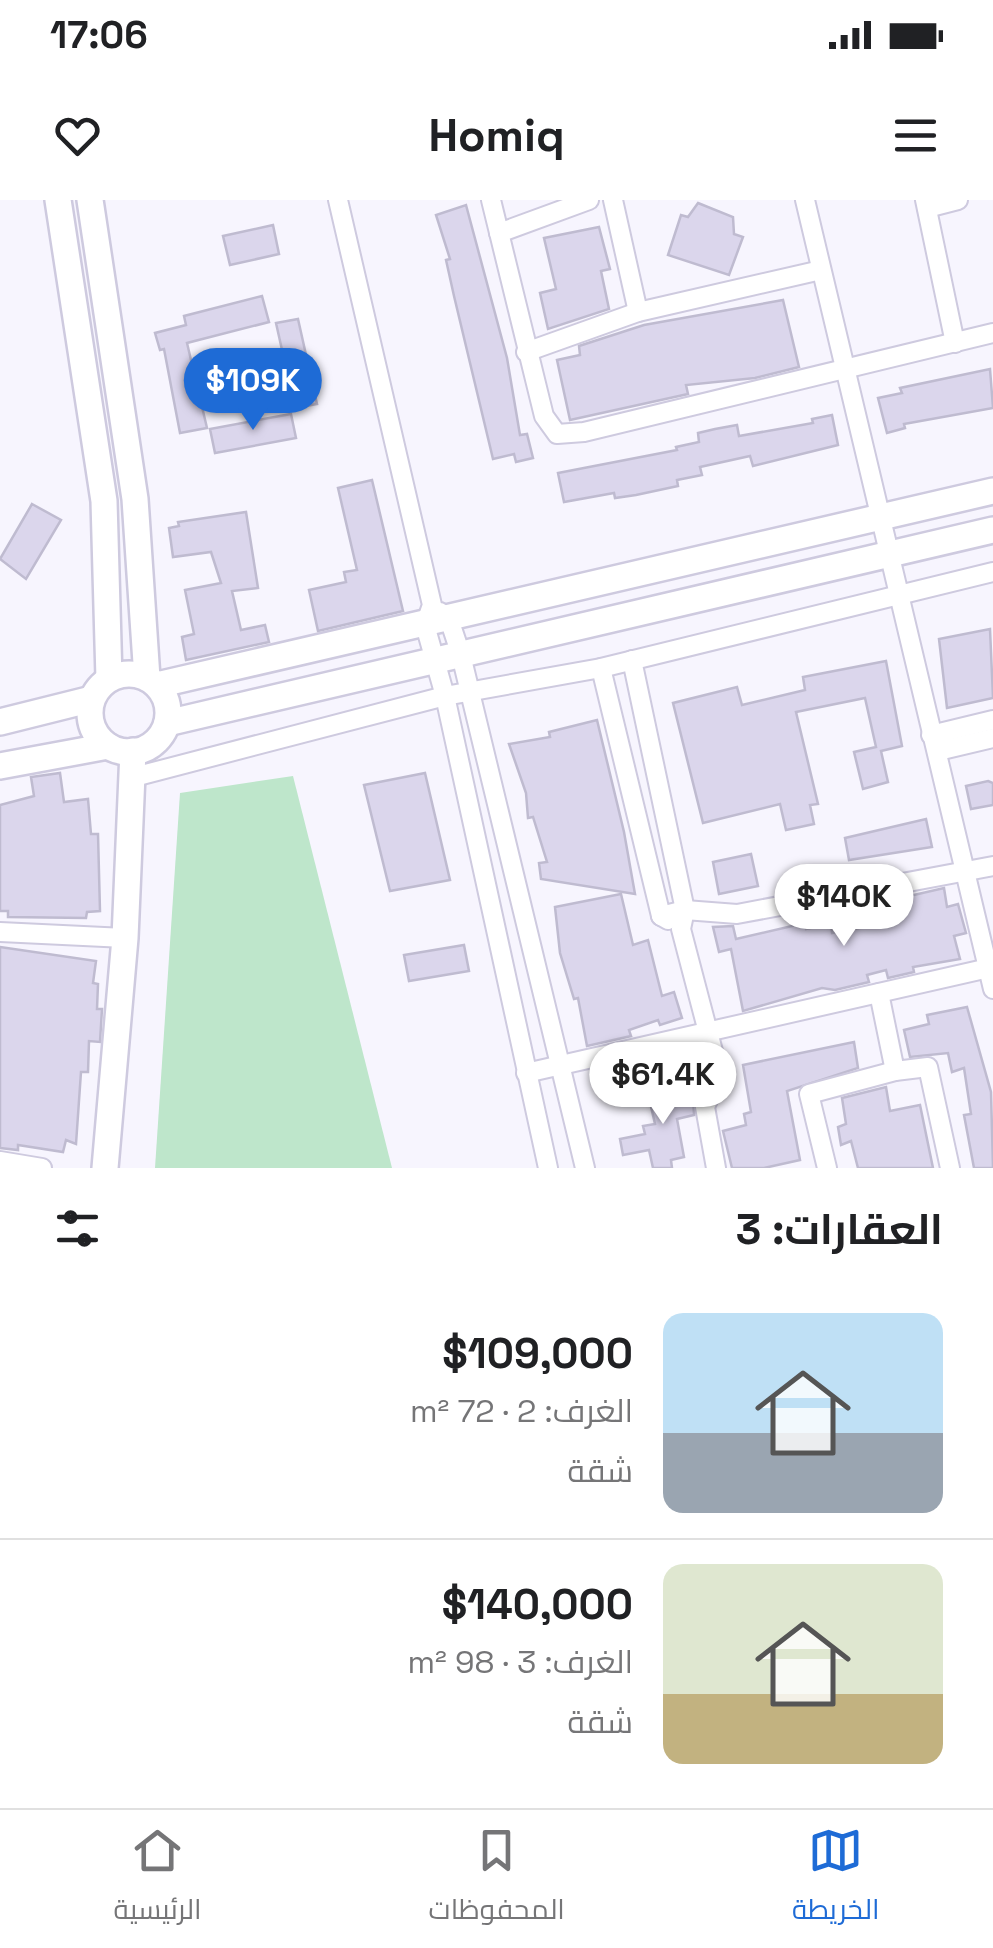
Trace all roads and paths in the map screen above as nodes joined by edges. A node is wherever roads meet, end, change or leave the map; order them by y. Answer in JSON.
{"nodes":[{"id":1,"x":58,"y":200,"type":"edge"},
{"id":2,"x":90,"y":200,"type":"edge"},
{"id":3,"x":338,"y":200,"type":"edge"},
{"id":4,"x":491,"y":200,"type":"edge"},
{"id":5,"x":589,"y":200,"type":"edge"},
{"id":6,"x":613,"y":200,"type":"edge"},
{"id":7,"x":805,"y":200,"type":"edge"},
{"id":8,"x":958,"y":200,"type":"edge"},
{"id":9,"x":926,"y":204,"type":"edge"},
{"id":10,"x":499,"y":233,"type":"junction"},
{"id":11,"x":822,"y":270,"type":"junction"},
{"id":12,"x":638,"y":312,"type":"junction"},
{"id":13,"x":993,"y":333,"type":"edge"},
{"id":14,"x":955,"y":343,"type":"junction"},
{"id":15,"x":526,"y":352,"type":"junction"},
{"id":16,"x":846,"y":368,"type":"junction"},
{"id":17,"x":993,"y":490,"type":"edge"},
{"id":18,"x":882,"y":518,"type":"junction"},
{"id":19,"x":993,"y":530,"type":"edge"},
{"id":20,"x":890,"y":554,"type":"junction"},
{"id":21,"x":993,"y":572,"type":"edge"},
{"id":22,"x":897,"y":594,"type":"junction"},
{"id":23,"x":435,"y":616,"type":"junction"},
{"id":24,"x":448,"y":658,"type":"junction"},
{"id":25,"x":632,"y":660,"type":"junction"},
{"id":26,"x":601,"y":668,"type":"junction"},
{"id":27,"x":109,"y":679,"type":"junction"},
{"id":28,"x":152,"y":682,"type":"junction"},
{"id":29,"x":471,"y":691,"type":"junction"},
{"id":30,"x":445,"y":696,"type":"junction"},
{"id":31,"x":92,"y":700,"type":"junction"},
{"id":32,"x":993,"y":720,"type":"edge"},
{"id":33,"x":0,"y":722,"type":"edge"},
{"id":34,"x":167,"y":724,"type":"junction"},
{"id":35,"x":993,"y":738,"type":"edge"},
{"id":36,"x":934,"y":743,"type":"junction"},
{"id":37,"x":125,"y":758,"type":"junction"},
{"id":38,"x":0,"y":766,"type":"edge"},
{"id":39,"x":993,"y":866,"type":"edge"},
{"id":40,"x":963,"y":873,"type":"junction"},
{"id":41,"x":683,"y":919,"type":"junction"},
{"id":42,"x":0,"y":932,"type":"edge"},
{"id":43,"x":125,"y":938,"type":"junction"},
{"id":44,"x":990,"y":967,"type":"edge"},
{"id":45,"x":993,"y":989,"type":"edge"},
{"id":46,"x":879,"y":993,"type":"junction"},
{"id":47,"x":710,"y":1028,"type":"junction"},
{"id":48,"x":560,"y":1064,"type":"junction"},
{"id":49,"x":895,"y":1071,"type":"junction"},
{"id":50,"x":526,"y":1073,"type":"junction"},
{"id":51,"x":0,"y":1162,"type":"edge"},
{"id":52,"x":42,"y":1168,"type":"edge"},
{"id":53,"x":105,"y":1168,"type":"edge"},
{"id":54,"x":548,"y":1168,"type":"edge"},
{"id":55,"x":585,"y":1168,"type":"edge"},
{"id":56,"x":716,"y":1168,"type":"edge"},
{"id":57,"x":827,"y":1168,"type":"edge"},
{"id":58,"x":950,"y":1168,"type":"edge"}],
"edges":[{"from":1,"to":27,"type":"street"},
{"from":2,"to":28,"type":"street"},
{"from":3,"to":23,"type":"street"},
{"from":4,"to":10,"type":"street"},
{"from":5,"to":10,"type":"street"},
{"from":6,"to":12,"type":"street"},
{"from":7,"to":11,"type":"street"},
{"from":8,"to":9,"type":"street"},
{"from":9,"to":14,"type":"street"},
{"from":10,"to":15,"type":"street"},
{"from":11,"to":12,"type":"street"},
{"from":11,"to":16,"type":"street"},
{"from":12,"to":15,"type":"street"},
{"from":13,"to":14,"type":"street"},
{"from":14,"to":16,"type":"street"},
{"from":15,"to":16,"type":"street"},
{"from":16,"to":18,"type":"street"},
{"from":17,"to":18,"type":"street"},
{"from":18,"to":20,"type":"street"},
{"from":18,"to":23,"type":"street"},
{"from":19,"to":20,"type":"street"},
{"from":20,"to":22,"type":"street"},
{"from":20,"to":24,"type":"street"},
{"from":21,"to":22,"type":"street"},
{"from":22,"to":25,"type":"street"},
{"from":22,"to":36,"type":"street"},
{"from":23,"to":24,"type":"street"},
{"from":23,"to":24,"type":"street"},
{"from":23,"to":28,"type":"street"},
{"from":24,"to":29,"type":"street"},
{"from":24,"to":30,"type":"street"},
{"from":24,"to":34,"type":"street"},
{"from":25,"to":26,"type":"street"},
{"from":25,"to":41,"type":"street"},
{"from":26,"to":29,"type":"street"},
{"from":26,"to":41,"type":"street"},
{"from":27,"to":28,"type":"street"},
{"from":27,"to":31,"type":"street"},
{"from":28,"to":34,"type":"street"},
{"from":29,"to":30,"type":"street"},
{"from":29,"to":48,"type":"street"},
{"from":30,"to":37,"type":"street"},
{"from":30,"to":50,"type":"street"},
{"from":31,"to":33,"type":"street"},
{"from":31,"to":37,"type":"street"},
{"from":32,"to":36,"type":"street"},
{"from":34,"to":37,"type":"street"},
{"from":35,"to":36,"type":"street"},
{"from":36,"to":40,"type":"street"},
{"from":37,"to":38,"type":"street"},
{"from":37,"to":43,"type":"street"},
{"from":39,"to":40,"type":"street"},
{"from":40,"to":41,"type":"street"},
{"from":40,"to":44,"type":"street"},
{"from":41,"to":47,"type":"street"},
{"from":42,"to":43,"type":"street"},
{"from":43,"to":53,"type":"street"},
{"from":44,"to":45,"type":"street"},
{"from":44,"to":46,"type":"street"},
{"from":46,"to":47,"type":"street"},
{"from":46,"to":49,"type":"street"},
{"from":47,"to":48,"type":"street"},
{"from":47,"to":56,"type":"street"},
{"from":48,"to":50,"type":"street"},
{"from":48,"to":55,"type":"street"},
{"from":49,"to":57,"type":"street"},
{"from":49,"to":58,"type":"street"},
{"from":50,"to":54,"type":"street"},
{"from":51,"to":52,"type":"street"}]}
